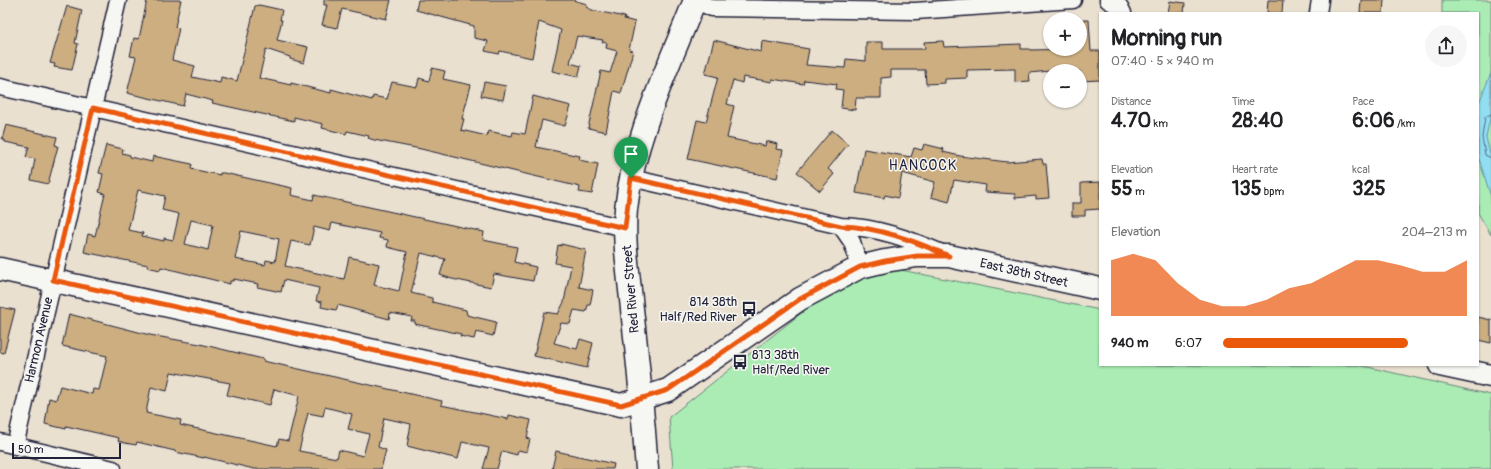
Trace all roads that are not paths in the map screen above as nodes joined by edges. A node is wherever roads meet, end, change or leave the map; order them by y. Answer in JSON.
{"nodes":[{"id":1,"x":118,"y":0,"type":"edge"},
{"id":2,"x":695,"y":0,"type":"edge"},
{"id":3,"x":1073,"y":0,"type":"edge"},
{"id":4,"x":1108,"y":0,"type":"edge"},
{"id":5,"x":1320,"y":0,"type":"edge"},
{"id":6,"x":1122,"y":12,"type":"edge"},
{"id":7,"x":1318,"y":12,"type":"edge"},
{"id":8,"x":0,"y":88,"type":"edge"},
{"id":9,"x":93,"y":108,"type":"junction"},
{"id":10,"x":631,"y":178,"type":"junction"},
{"id":11,"x":841,"y":226,"type":"junction"},
{"id":12,"x":625,"y":228,"type":"junction"},
{"id":13,"x":949,"y":256,"type":"junction"},
{"id":14,"x":860,"y":267,"type":"junction"},
{"id":15,"x":0,"y":269,"type":"edge"},
{"id":16,"x":53,"y":280,"type":"junction"},
{"id":17,"x":1099,"y":289,"type":"edge"},
{"id":18,"x":1445,"y":366,"type":"edge"},
{"id":19,"x":1491,"y":376,"type":"edge"},
{"id":20,"x":641,"y":398,"type":"junction"},
{"id":21,"x":7,"y":444,"type":"edge"},
{"id":22,"x":113,"y":469,"type":"edge"},
{"id":23,"x":647,"y":469,"type":"edge"}],
"edges":[{"from":1,"to":9,"type":"street","name":"Harmon Avenue"},
{"from":2,"to":3,"type":"street"},
{"from":2,"to":10,"type":"street","name":"Red River Street"},
{"from":4,"to":6,"type":"street"},
{"from":5,"to":7,"type":"street"},
{"from":8,"to":9,"type":"street"},
{"from":9,"to":12,"type":"street"},
{"from":9,"to":16,"type":"street","name":"Harmon Avenue"},
{"from":10,"to":11,"type":"street","name":"East 38th Street"},
{"from":10,"to":12,"type":"street","name":"Red River Street"},
{"from":11,"to":13,"type":"street","name":"East 38th Street"},
{"from":11,"to":14,"type":"street"},
{"from":12,"to":20,"type":"street","name":"Red River Street"},
{"from":13,"to":14,"type":"street","name":"East 38th Street"},
{"from":13,"to":17,"type":"street","name":"East 38th Street"},
{"from":14,"to":20,"type":"street","name":"East 38th Street"},
{"from":15,"to":16,"type":"street","name":"East 38th Street"},
{"from":16,"to":20,"type":"street","name":"East 38th Street"},
{"from":16,"to":21,"type":"street","name":"Harmon Avenue"},
{"from":18,"to":19,"type":"street"},
{"from":20,"to":23,"type":"street","name":"Red River Street"},
{"from":21,"to":22,"type":"street"}]}
